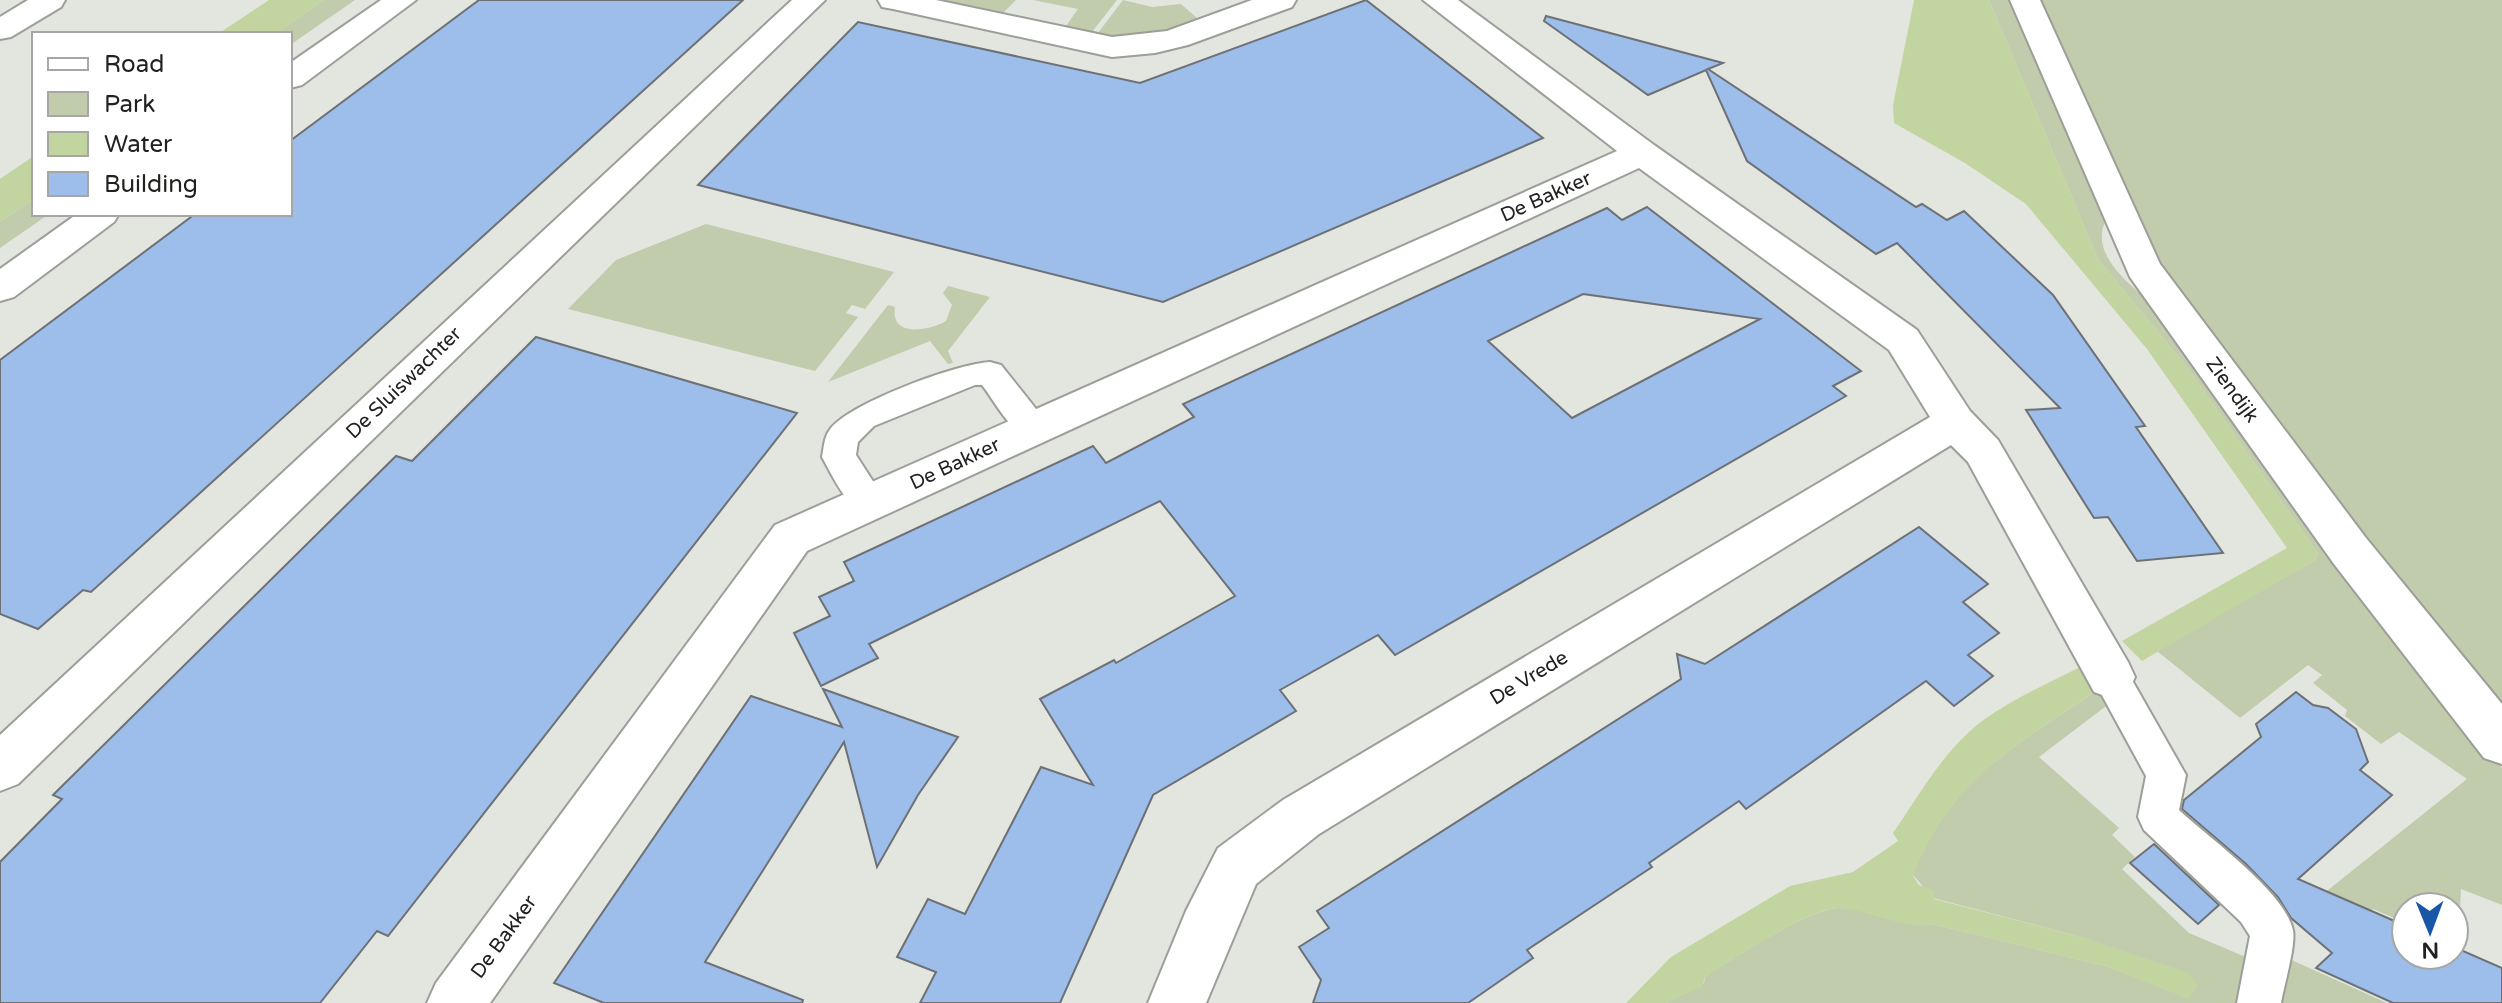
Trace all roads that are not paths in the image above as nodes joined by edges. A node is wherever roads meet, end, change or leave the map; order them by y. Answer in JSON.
{"nodes":[{"id":1,"x":50,"y":0,"type":"edge"},
{"id":2,"x":401,"y":0,"type":"edge"},
{"id":3,"x":810,"y":0,"type":"edge"},
{"id":4,"x":893,"y":0,"type":"edge"},
{"id":5,"x":1281,"y":0,"type":"edge"},
{"id":6,"x":1438,"y":0,"type":"edge"},
{"id":7,"x":2025,"y":0,"type":"edge"},
{"id":8,"x":0,"y":30,"type":"edge"},
{"id":9,"x":292,"y":77,"type":"edge"},
{"id":10,"x":1642,"y":153,"type":"junction"},
{"id":11,"x":98,"y":216,"type":"edge"},
{"id":12,"x":0,"y":288,"type":"edge"},
{"id":13,"x":1955,"y":422,"type":"junction"},
{"id":14,"x":1033,"y":428,"type":"junction"},
{"id":15,"x":870,"y":503,"type":"junction"},
{"id":16,"x":2111,"y":677,"type":"joint"},
{"id":17,"x":2502,"y":742,"type":"edge"},
{"id":18,"x":0,"y":768,"type":"edge"},
{"id":19,"x":456,"y":1003,"type":"edge"},
{"id":20,"x":1177,"y":1003,"type":"edge"},
{"id":21,"x":2259,"y":1003,"type":"edge"}],
"edges":[{"from":1,"to":8,"type":"street"},
{"from":2,"to":9,"type":"street"},
{"from":3,"to":18,"type":"street","name":"De Sluiswachter"},
{"from":4,"to":5,"type":"street"},
{"from":6,"to":10,"type":"street"},
{"from":7,"to":17,"type":"street","name":"Ziendijk"},
{"from":10,"to":13,"type":"street"},
{"from":10,"to":14,"type":"street","name":"De Bakker"},
{"from":11,"to":12,"type":"street"},
{"from":13,"to":16,"type":"street"},
{"from":13,"to":20,"type":"street","name":"De Vrede"},
{"from":14,"to":15,"type":"street","name":"De Bakker"},
{"from":14,"to":15,"type":"lane"},
{"from":15,"to":19,"type":"street","name":"De Bakker"},
{"from":16,"to":21,"type":"lane"}]}
